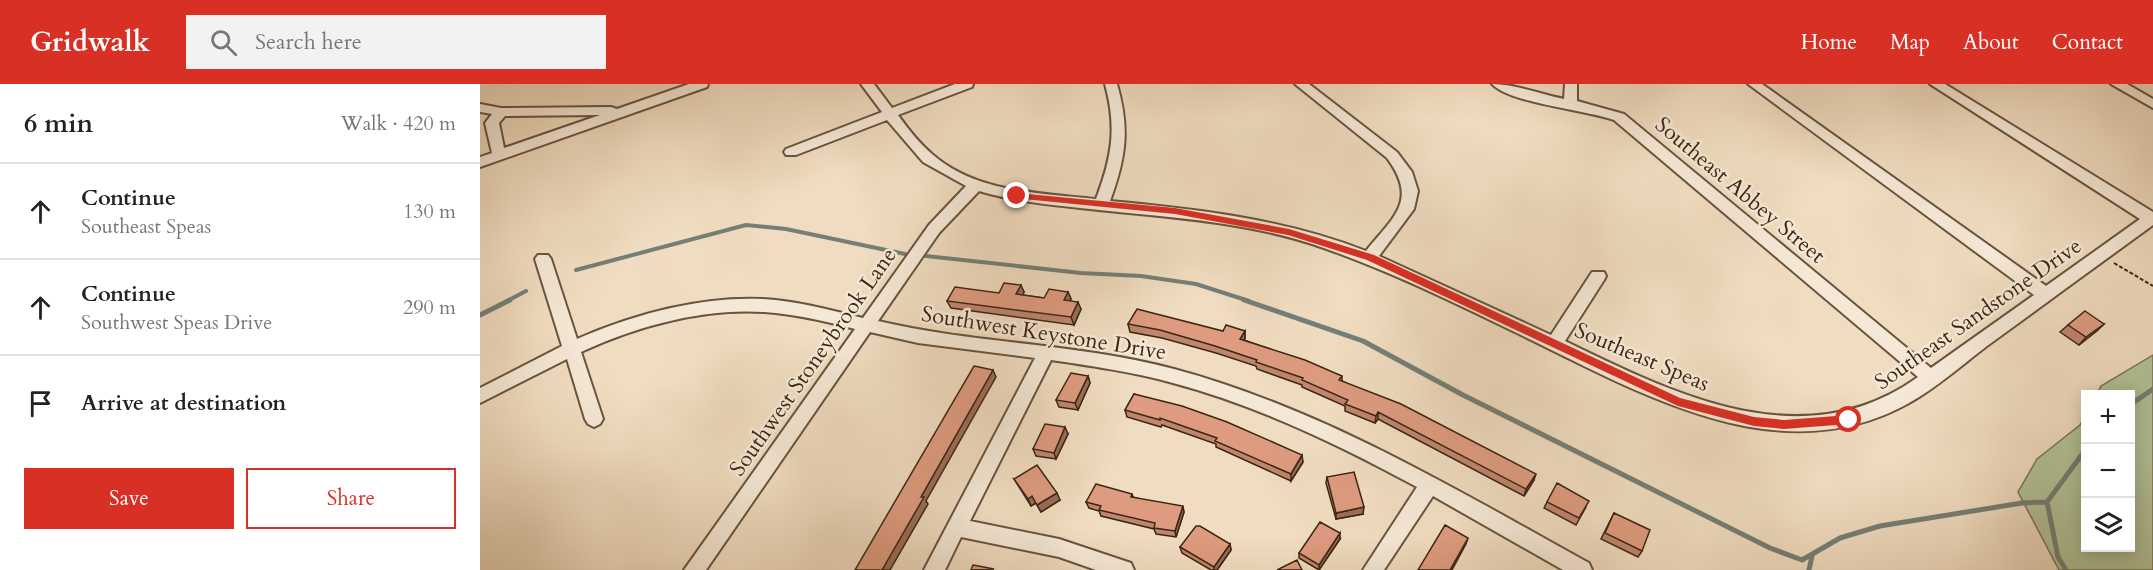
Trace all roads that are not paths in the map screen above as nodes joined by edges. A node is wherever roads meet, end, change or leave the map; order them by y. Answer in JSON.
{"nodes":[{"id":1,"x":702,"y":84,"type":"edge"},
{"id":2,"x":867,"y":84,"type":"edge"},
{"id":3,"x":967,"y":84,"type":"edge"},
{"id":4,"x":1111,"y":84,"type":"edge"},
{"id":5,"x":1301,"y":84,"type":"edge"},
{"id":6,"x":1498,"y":84,"type":"edge"},
{"id":7,"x":1571,"y":84,"type":"edge"},
{"id":8,"x":1754,"y":84,"type":"edge"},
{"id":9,"x":1936,"y":84,"type":"edge"},
{"id":10,"x":2117,"y":84,"type":"edge"},
{"id":11,"x":1570,"y":103,"type":"junction"},
{"id":12,"x":2153,"y":104,"type":"edge"},
{"id":13,"x":480,"y":108,"type":"edge"},
{"id":14,"x":626,"y":111,"type":"junction"},
{"id":15,"x":501,"y":112,"type":"junction"},
{"id":16,"x":892,"y":114,"type":"junction"},
{"id":17,"x":791,"y":152,"type":"dead end"},
{"id":18,"x":499,"y":155,"type":"junction"},
{"id":19,"x":480,"y":162,"type":"edge"},
{"id":20,"x":976,"y":185,"type":"junction"},
{"id":21,"x":1101,"y":206,"type":"junction"},
{"id":22,"x":2152,"y":218,"type":"edge"},
{"id":23,"x":1370,"y":257,"type":"junction"},
{"id":24,"x":543,"y":260,"type":"dead end"},
{"id":25,"x":1598,"y":276,"type":"dead end"},
{"id":26,"x":2046,"y":295,"type":"junction"},
{"id":27,"x":867,"y":324,"type":"junction"},
{"id":28,"x":1554,"y":344,"type":"junction"},
{"id":29,"x":572,"y":348,"type":"junction"},
{"id":30,"x":1047,"y":352,"type":"junction"},
{"id":31,"x":1930,"y":377,"type":"junction"},
{"id":32,"x":480,"y":396,"type":"edge"},
{"id":33,"x":594,"y":418,"type":"dead end"},
{"id":34,"x":1819,"y":424,"type":"joint"},
{"id":35,"x":1429,"y":485,"type":"junction"},
{"id":36,"x":957,"y":527,"type":"junction"},
{"id":37,"x":694,"y":570,"type":"edge"},
{"id":38,"x":934,"y":570,"type":"edge"},
{"id":39,"x":1124,"y":570,"type":"edge"},
{"id":40,"x":1373,"y":570,"type":"edge"},
{"id":41,"x":1582,"y":570,"type":"edge"}],
"edges":[{"from":1,"to":14,"type":"street"},
{"from":2,"to":16,"type":"street","name":"Southeast Speas"},
{"from":3,"to":16,"type":"street"},
{"from":4,"to":21,"type":"street"},
{"from":5,"to":23,"type":"street"},
{"from":6,"to":11,"type":"street","name":"Southeast Abbey Street"},
{"from":7,"to":11,"type":"street"},
{"from":8,"to":26,"type":"street"},
{"from":9,"to":22,"type":"street"},
{"from":10,"to":12,"type":"street"},
{"from":11,"to":31,"type":"street","name":"Southeast Abbey Street"},
{"from":13,"to":15,"type":"street"},
{"from":14,"to":15,"type":"street"},
{"from":14,"to":18,"type":"street"},
{"from":15,"to":18,"type":"street"},
{"from":16,"to":17,"type":"street"},
{"from":16,"to":20,"type":"street","name":"Southeast Speas"},
{"from":18,"to":19,"type":"street"},
{"from":20,"to":21,"type":"street","name":"Southeast Speas"},
{"from":20,"to":27,"type":"street","name":"Southwest Stoneybrook Lane"},
{"from":21,"to":23,"type":"street","name":"Southeast Speas"},
{"from":22,"to":26,"type":"street","name":"Southeast Sandstone Drive"},
{"from":23,"to":28,"type":"street","name":"Southeast Speas"},
{"from":24,"to":29,"type":"street"},
{"from":25,"to":28,"type":"street"},
{"from":26,"to":31,"type":"street","name":"Southeast Sandstone Drive"},
{"from":27,"to":29,"type":"street","name":"Southwest Keystone Drive"},
{"from":27,"to":30,"type":"street","name":"Southwest Keystone Drive"},
{"from":27,"to":37,"type":"street","name":"Southwest Stoneybrook Lane"},
{"from":28,"to":34,"type":"street","name":"Southeast Speas"},
{"from":29,"to":32,"type":"street","name":"Southwest Keystone Drive"},
{"from":29,"to":33,"type":"street"},
{"from":30,"to":35,"type":"street","name":"Southwest Keystone Drive"},
{"from":30,"to":36,"type":"street"},
{"from":31,"to":34,"type":"street","name":"Southeast Sandstone Drive"},
{"from":35,"to":40,"type":"street"},
{"from":35,"to":41,"type":"street","name":"Southwest Keystone Drive"},
{"from":36,"to":38,"type":"street"},
{"from":36,"to":39,"type":"street"}]}
